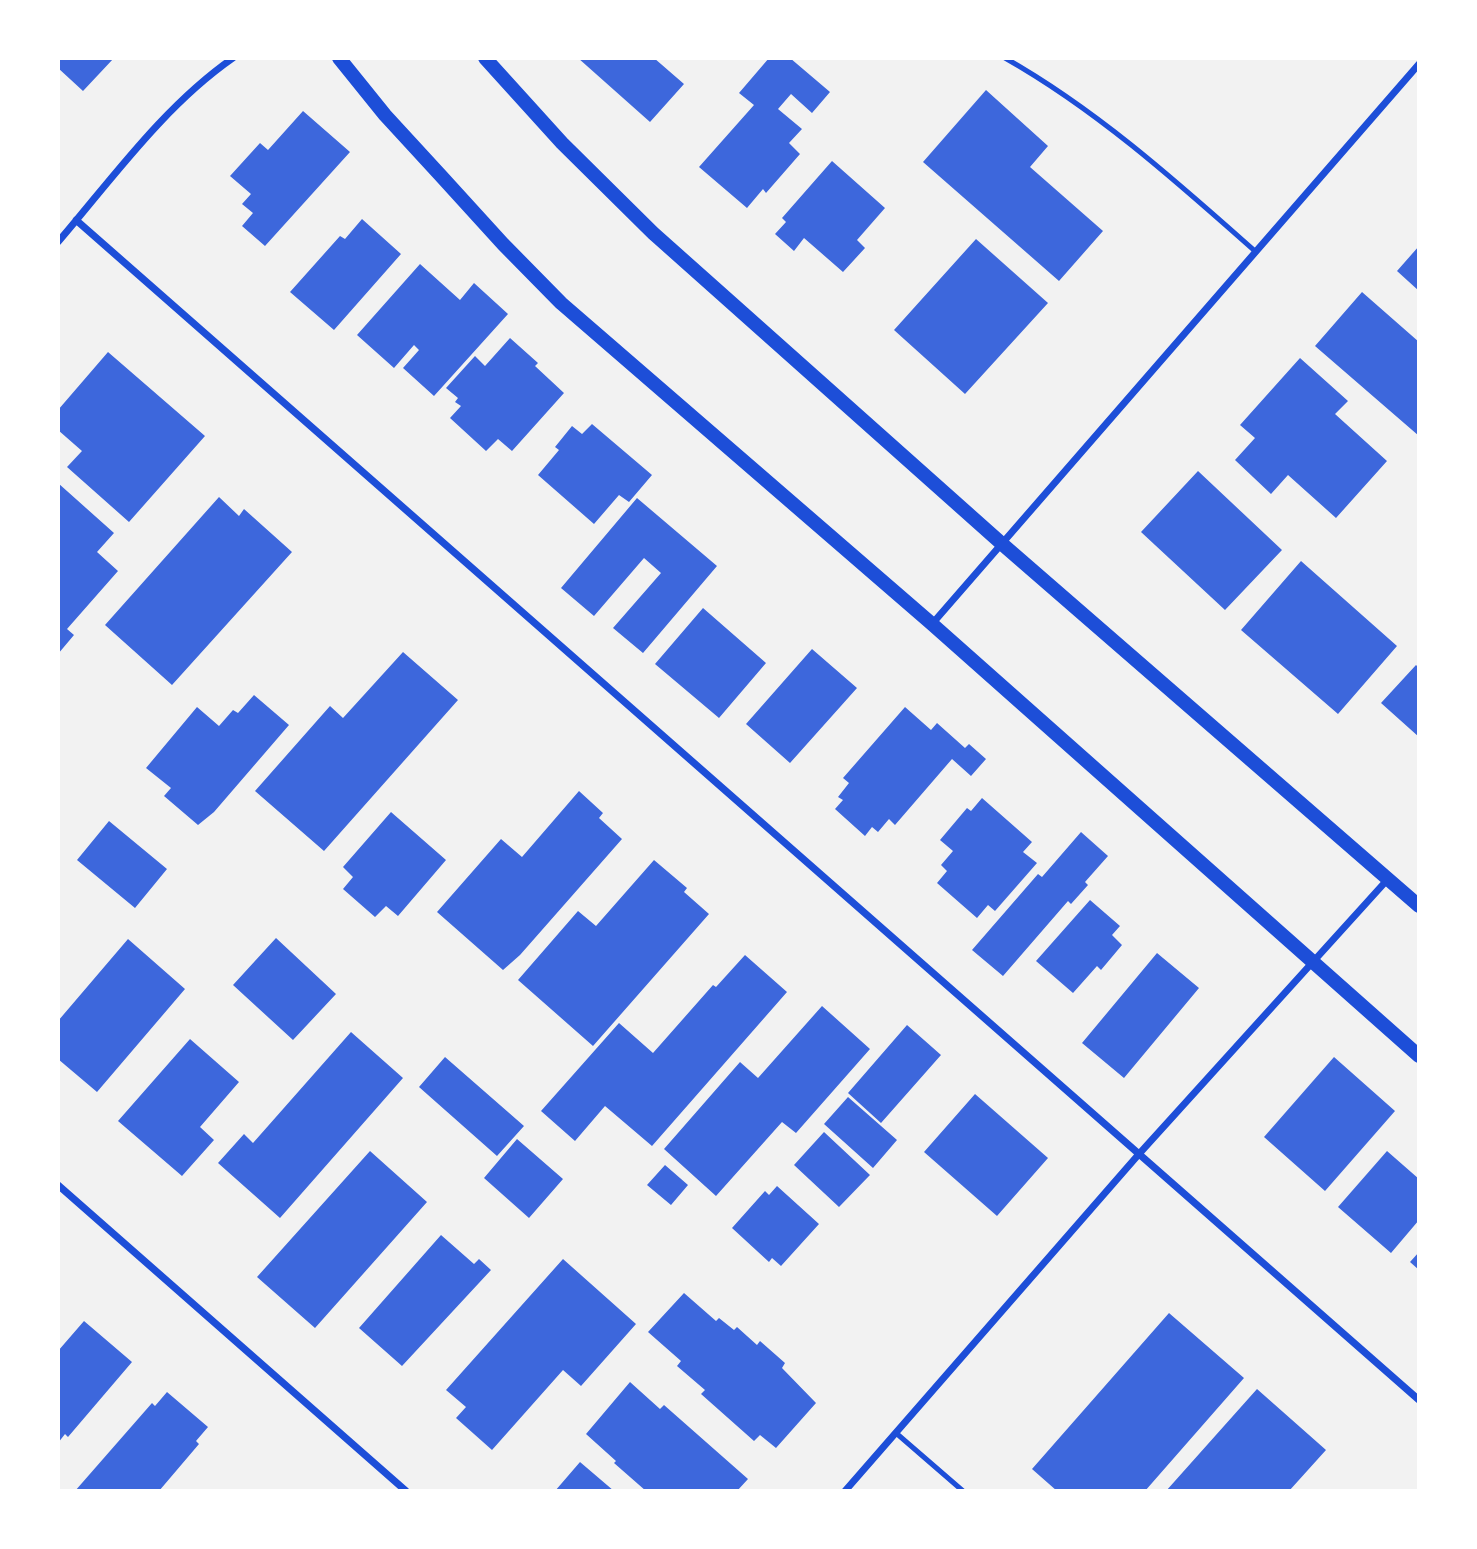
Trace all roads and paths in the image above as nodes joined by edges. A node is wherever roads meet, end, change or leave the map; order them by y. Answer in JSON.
{"nodes":[{"id":1,"x":233,"y":58,"type":"edge"},
{"id":2,"x":339,"y":58,"type":"edge"},
{"id":3,"x":485,"y":58,"type":"edge"},
{"id":4,"x":1005,"y":58,"type":"edge"},
{"id":5,"x":1419,"y":64,"type":"edge"},
{"id":6,"x":76,"y":220,"type":"junction"},
{"id":7,"x":58,"y":242,"type":"edge"},
{"id":8,"x":1256,"y":252,"type":"junction"},
{"id":9,"x":1001,"y":544,"type":"junction"},
{"id":10,"x":932,"y":624,"type":"junction"},
{"id":11,"x":1388,"y":879,"type":"junction"},
{"id":12,"x":1419,"y":906,"type":"edge"},
{"id":13,"x":1314,"y":963,"type":"junction"},
{"id":14,"x":1419,"y":1056,"type":"edge"},
{"id":15,"x":1139,"y":1154,"type":"junction"},
{"id":16,"x":58,"y":1185,"type":"edge"},
{"id":17,"x":1419,"y":1400,"type":"edge"},
{"id":18,"x":897,"y":1433,"type":"junction"},
{"id":19,"x":406,"y":1491,"type":"edge"},
{"id":20,"x":845,"y":1491,"type":"edge"},
{"id":21,"x":962,"y":1491,"type":"edge"}],
"edges":[{"from":1,"to":6,"type":"street"},
{"from":2,"to":10,"type":"main road"},
{"from":3,"to":9,"type":"main road"},
{"from":4,"to":8,"type":"lane"},
{"from":5,"to":8,"type":"street"},
{"from":6,"to":7,"type":"street"},
{"from":6,"to":15,"type":"street"},
{"from":8,"to":9,"type":"street"},
{"from":9,"to":10,"type":"street"},
{"from":9,"to":11,"type":"main road"},
{"from":10,"to":13,"type":"main road"},
{"from":11,"to":12,"type":"main road"},
{"from":11,"to":13,"type":"street"},
{"from":13,"to":14,"type":"main road"},
{"from":13,"to":15,"type":"street"},
{"from":15,"to":17,"type":"street"},
{"from":15,"to":18,"type":"street"},
{"from":16,"to":19,"type":"street"},
{"from":18,"to":20,"type":"street"},
{"from":18,"to":21,"type":"lane"}]}
